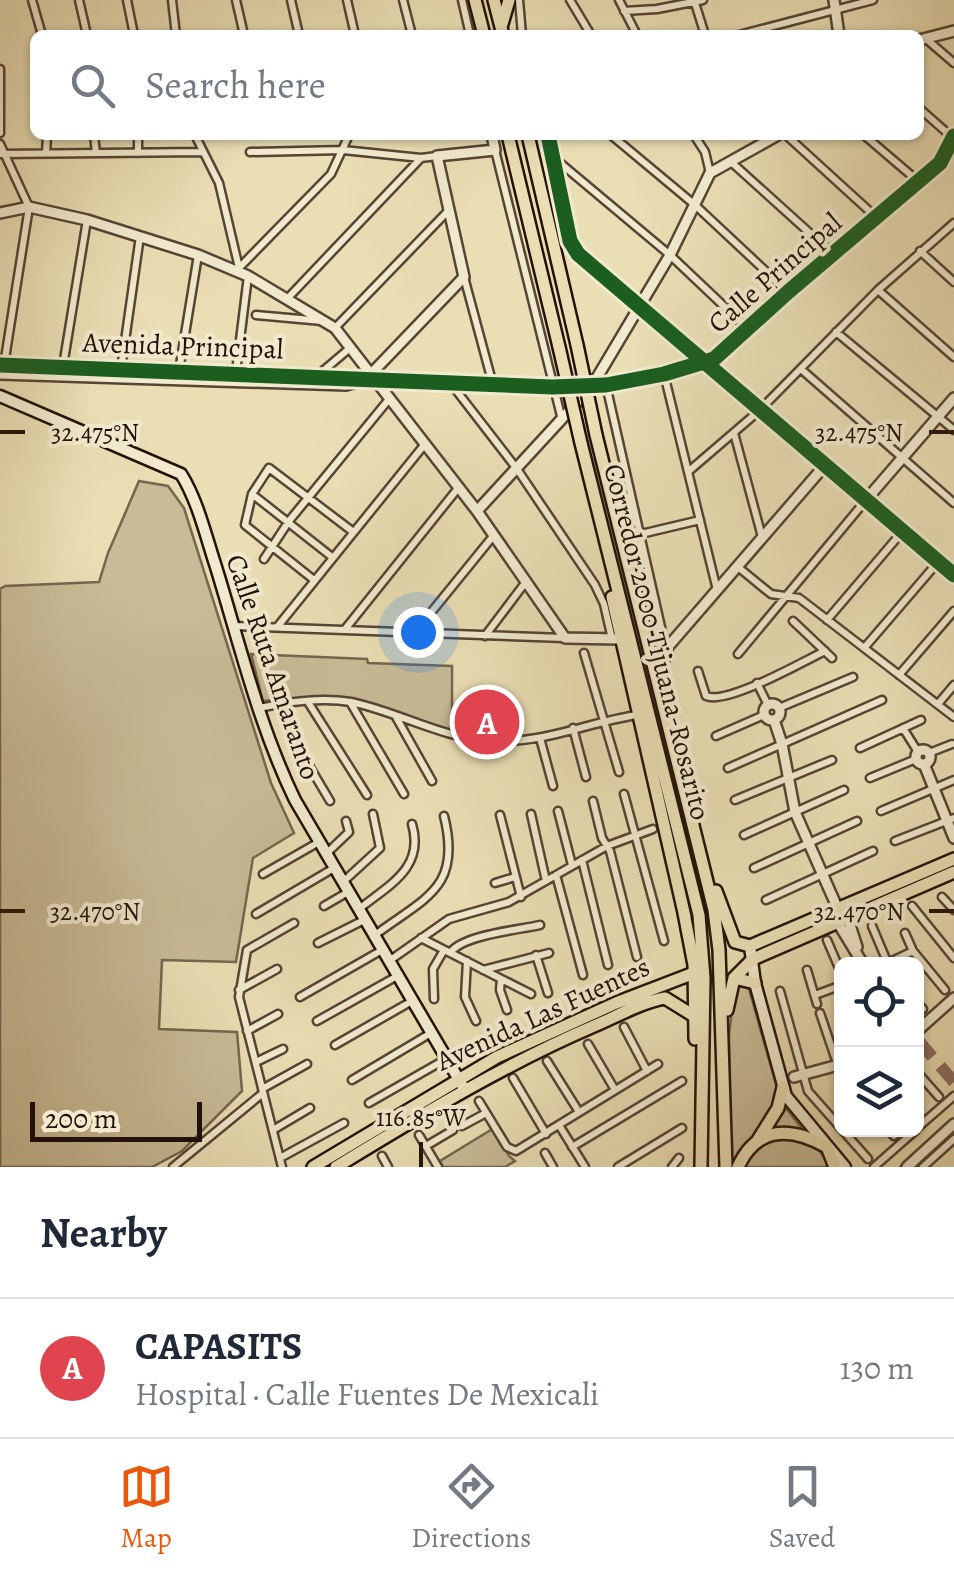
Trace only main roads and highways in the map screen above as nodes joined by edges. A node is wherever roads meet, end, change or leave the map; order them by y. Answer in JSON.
{"nodes":[{"id":1,"x":476,"y":0,"type":"edge"},
{"id":2,"x":494,"y":0,"type":"edge"},
{"id":3,"x":518,"y":0,"type":"edge"},
{"id":4,"x":481,"y":30,"type":"edge"},
{"id":5,"x":502,"y":30,"type":"edge"},
{"id":6,"x":503,"y":30,"type":"edge"},
{"id":7,"x":509,"y":140,"type":"edge"},
{"id":8,"x":529,"y":140,"type":"edge"},
{"id":9,"x":0,"y":396,"type":"edge"},
{"id":10,"x":606,"y":548,"type":"junction"},
{"id":11,"x":666,"y":649,"type":"road end"},
{"id":12,"x":657,"y":680,"type":"junction"},
{"id":13,"x":676,"y":819,"type":"junction"},
{"id":14,"x":698,"y":839,"type":"junction"},
{"id":15,"x":954,"y":859,"type":"edge"},
{"id":16,"x":954,"y":872,"type":"edge"},
{"id":17,"x":685,"y":917,"type":"junction"},
{"id":18,"x":840,"y":917,"type":"junction"},
{"id":19,"x":752,"y":952,"type":"junction"},
{"id":20,"x":694,"y":973,"type":"junction"},
{"id":21,"x":734,"y":978,"type":"junction"},
{"id":22,"x":755,"y":982,"type":"junction"},
{"id":23,"x":694,"y":1016,"type":"junction"},
{"id":24,"x":723,"y":1038,"type":"junction"},
{"id":25,"x":461,"y":1084,"type":"junction"},
{"id":26,"x":783,"y":1088,"type":"junction"},
{"id":27,"x":701,"y":1098,"type":"junction"},
{"id":28,"x":756,"y":1144,"type":"junction"},
{"id":29,"x":828,"y":1147,"type":"junction"},
{"id":30,"x":313,"y":1167,"type":"edge"},
{"id":31,"x":336,"y":1167,"type":"edge"},
{"id":32,"x":701,"y":1167,"type":"edge"},
{"id":33,"x":726,"y":1167,"type":"edge"},
{"id":34,"x":738,"y":1167,"type":"edge"},
{"id":35,"x":835,"y":1167,"type":"edge"},
{"id":36,"x":845,"y":1167,"type":"edge"}],
"edges":[{"from":1,"to":4,"type":"main road"},
{"from":2,"to":5,"type":"main road"},
{"from":3,"to":6,"type":"main road"},
{"from":7,"to":10,"type":"main road","name":"Corredor 2000 Tijuana-Rosarito","bridge":true},
{"from":8,"to":12,"type":"main road","name":"Corredor 2000 Tijuana-Rosarito","bridge":true},
{"from":9,"to":25,"type":"main road","name":"Calle Ruta Amaranto"},
{"from":10,"to":13,"type":"main road","name":"Corredor 2000 Tijuana-Rosarito"},
{"from":10,"to":17,"type":"main road"},
{"from":11,"to":12,"type":"main road"},
{"from":12,"to":14,"type":"main road","name":"Corredor 2000 Tijuana-Rosarito"},
{"from":13,"to":17,"type":"main road"},
{"from":13,"to":27,"type":"main road","name":"Corredor 2000 Tijuana-Rosarito"},
{"from":14,"to":19,"type":"main road"},
{"from":14,"to":24,"type":"main road","name":"Corredor 2000 Tijuana-Rosarito"},
{"from":15,"to":18,"type":"main road"},
{"from":16,"to":18,"type":"main road"},
{"from":17,"to":20,"type":"main road"},
{"from":18,"to":19,"type":"main road"},
{"from":18,"to":19,"type":"main road"},
{"from":19,"to":21,"type":"main road"},
{"from":19,"to":22,"type":"main road"},
{"from":20,"to":23,"type":"main road"},
{"from":20,"to":25,"type":"main road","name":"Avenida Las Fuentes"},
{"from":21,"to":22,"type":"main road"},
{"from":21,"to":24,"type":"main road"},
{"from":22,"to":26,"type":"main road"},
{"from":23,"to":25,"type":"main road","name":"Avenida Las Fuentes"},
{"from":23,"to":27,"type":"main road"},
{"from":24,"to":33,"type":"main road","name":"Corredor 2000 Tijuana-Rosarito"},
{"from":25,"to":30,"type":"main road","name":"Avenida Las Fuentes"},
{"from":25,"to":31,"type":"main road","name":"Avenida Las Fuentes"},
{"from":26,"to":28,"type":"main road"},
{"from":26,"to":29,"type":"main road"},
{"from":27,"to":32,"type":"main road","name":"Corredor 2000 Tijuana-Rosarito"},
{"from":28,"to":29,"type":"main road"},
{"from":28,"to":34,"type":"main road"},
{"from":29,"to":35,"type":"main road"},
{"from":29,"to":36,"type":"main road"}]}
